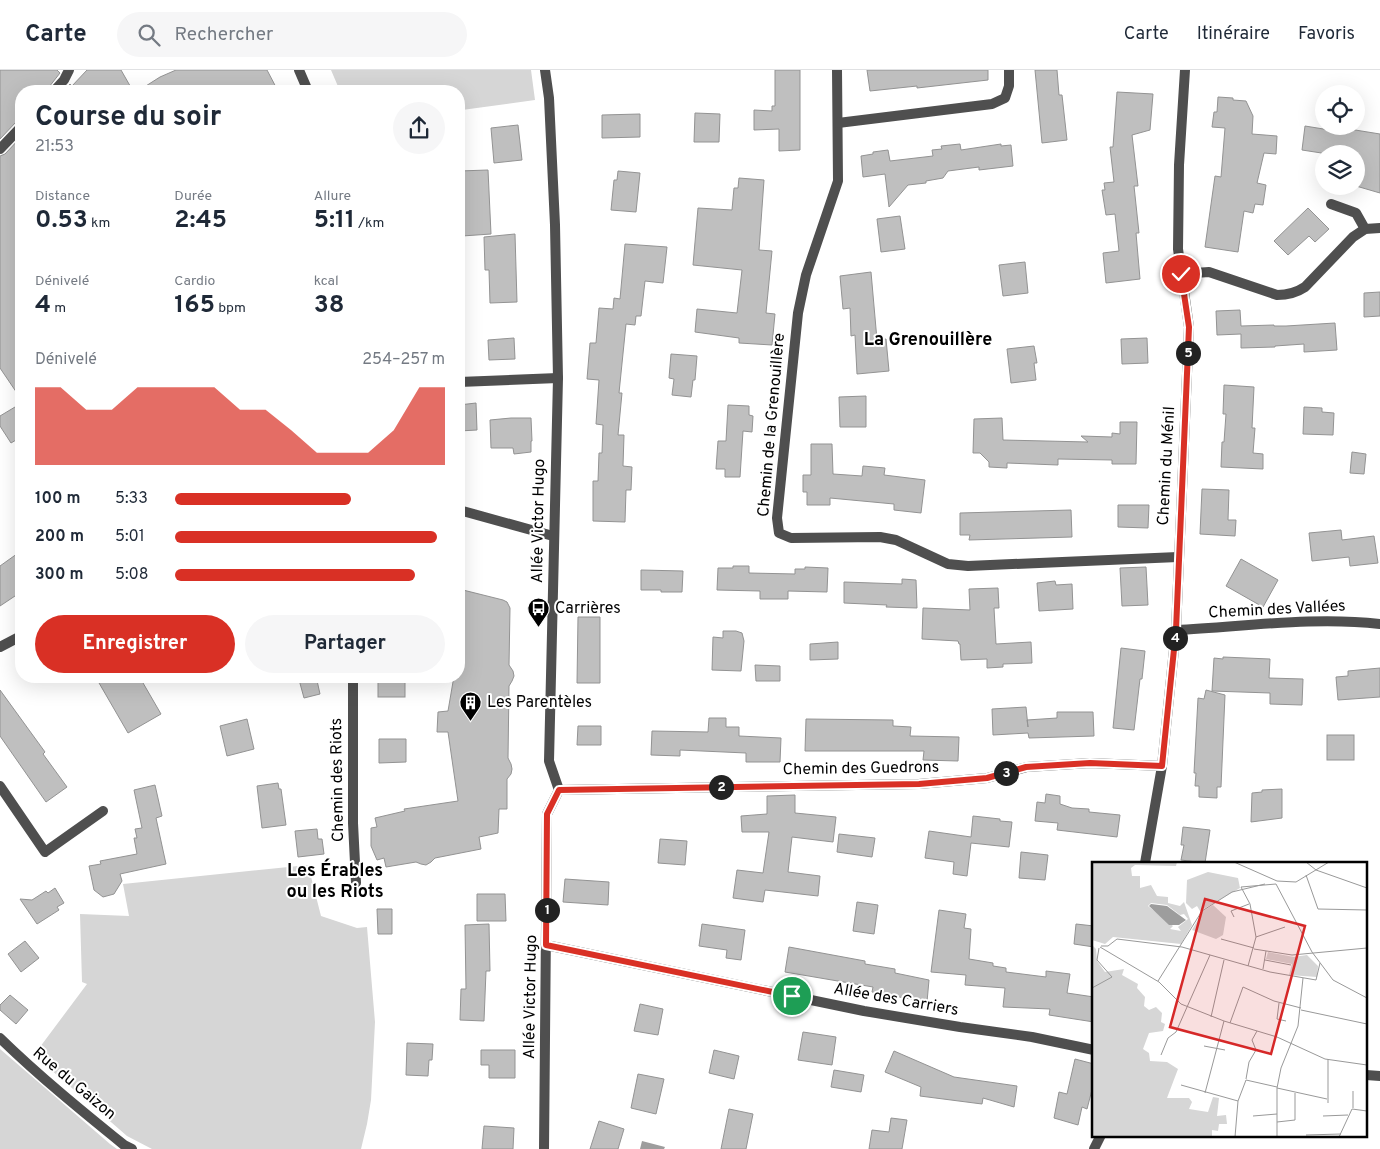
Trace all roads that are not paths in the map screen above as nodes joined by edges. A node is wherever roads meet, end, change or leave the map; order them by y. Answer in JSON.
{"nodes":[{"id":1,"x":69,"y":70,"type":"edge"},
{"id":2,"x":299,"y":70,"type":"edge"},
{"id":3,"x":545,"y":70,"type":"edge"},
{"id":4,"x":837,"y":70,"type":"edge"},
{"id":5,"x":1009,"y":70,"type":"edge"},
{"id":6,"x":1185,"y":70,"type":"edge"},
{"id":7,"x":59,"y":85,"type":"edge"},
{"id":8,"x":305,"y":85,"type":"edge"},
{"id":9,"x":838,"y":123,"type":"junction"},
{"id":10,"x":15,"y":133,"type":"edge"},
{"id":11,"x":0,"y":149,"type":"edge"},
{"id":12,"x":1331,"y":204,"type":"dead end"},
{"id":13,"x":1380,"y":228,"type":"edge"},
{"id":14,"x":1365,"y":229,"type":"junction"},
{"id":15,"x":1181,"y":274,"type":"junction"},
{"id":16,"x":558,"y":378,"type":"junction"},
{"id":17,"x":465,"y":382,"type":"edge"},
{"id":18,"x":465,"y":512,"type":"edge"},
{"id":19,"x":553,"y":536,"type":"junction"},
{"id":20,"x":1178,"y":557,"type":"junction"},
{"id":21,"x":1380,"y":624,"type":"edge"},
{"id":22,"x":1176,"y":630,"type":"junction"},
{"id":23,"x":15,"y":639,"type":"edge"},
{"id":24,"x":0,"y":647,"type":"edge"},
{"id":25,"x":353,"y":683,"type":"edge"},
{"id":26,"x":1162,"y":766,"type":"junction"},
{"id":27,"x":0,"y":786,"type":"edge"},
{"id":28,"x":559,"y":790,"type":"junction"},
{"id":29,"x":104,"y":811,"type":"dead end"},
{"id":30,"x":1145,"y":862,"type":"edge"},
{"id":31,"x":356,"y":883,"type":"dead end"},
{"id":32,"x":546,"y":945,"type":"junction"},
{"id":33,"x":0,"y":1038,"type":"edge"},
{"id":34,"x":1092,"y":1050,"type":"edge"},
{"id":35,"x":1100,"y":1136,"type":"edge"},
{"id":36,"x":132,"y":1149,"type":"edge"},
{"id":37,"x":544,"y":1149,"type":"edge"},
{"id":38,"x":1094,"y":1149,"type":"edge"}],
"edges":[{"from":1,"to":7,"type":"street"},
{"from":2,"to":8,"type":"street"},
{"from":3,"to":16,"type":"street","name":"Allée Victor Hugo"},
{"from":4,"to":9,"type":"street","name":"Chemin de la Grenouillère"},
{"from":5,"to":9,"type":"street"},
{"from":6,"to":15,"type":"street","name":"Chemin du Ménil"},
{"from":9,"to":20,"type":"street","name":"Chemin de la Grenouillère"},
{"from":10,"to":11,"type":"street"},
{"from":12,"to":14,"type":"street"},
{"from":13,"to":14,"type":"street"},
{"from":14,"to":15,"type":"street"},
{"from":15,"to":20,"type":"street","name":"Chemin du Ménil"},
{"from":16,"to":17,"type":"street"},
{"from":16,"to":19,"type":"street","name":"Allée Victor Hugo"},
{"from":18,"to":19,"type":"street"},
{"from":19,"to":28,"type":"street","name":"Allée Victor Hugo"},
{"from":20,"to":22,"type":"street","name":"Chemin du Ménil"},
{"from":21,"to":22,"type":"street","name":"Chemin des Vallées"},
{"from":22,"to":26,"type":"street","name":"Chemin du Ménil"},
{"from":23,"to":24,"type":"street"},
{"from":25,"to":31,"type":"street","name":"Chemin des Riots"},
{"from":26,"to":28,"type":"street","name":"Chemin des Guedrons"},
{"from":26,"to":30,"type":"street","name":"Chemin du Ménil"},
{"from":27,"to":29,"type":"street"},
{"from":28,"to":32,"type":"street","name":"Allée Victor Hugo"},
{"from":32,"to":34,"type":"street","name":"Allée des Carriers"},
{"from":32,"to":37,"type":"street","name":"Allée Victor Hugo"},
{"from":33,"to":36,"type":"street","name":"Rue du Gaizon"},
{"from":35,"to":38,"type":"street"}]}
